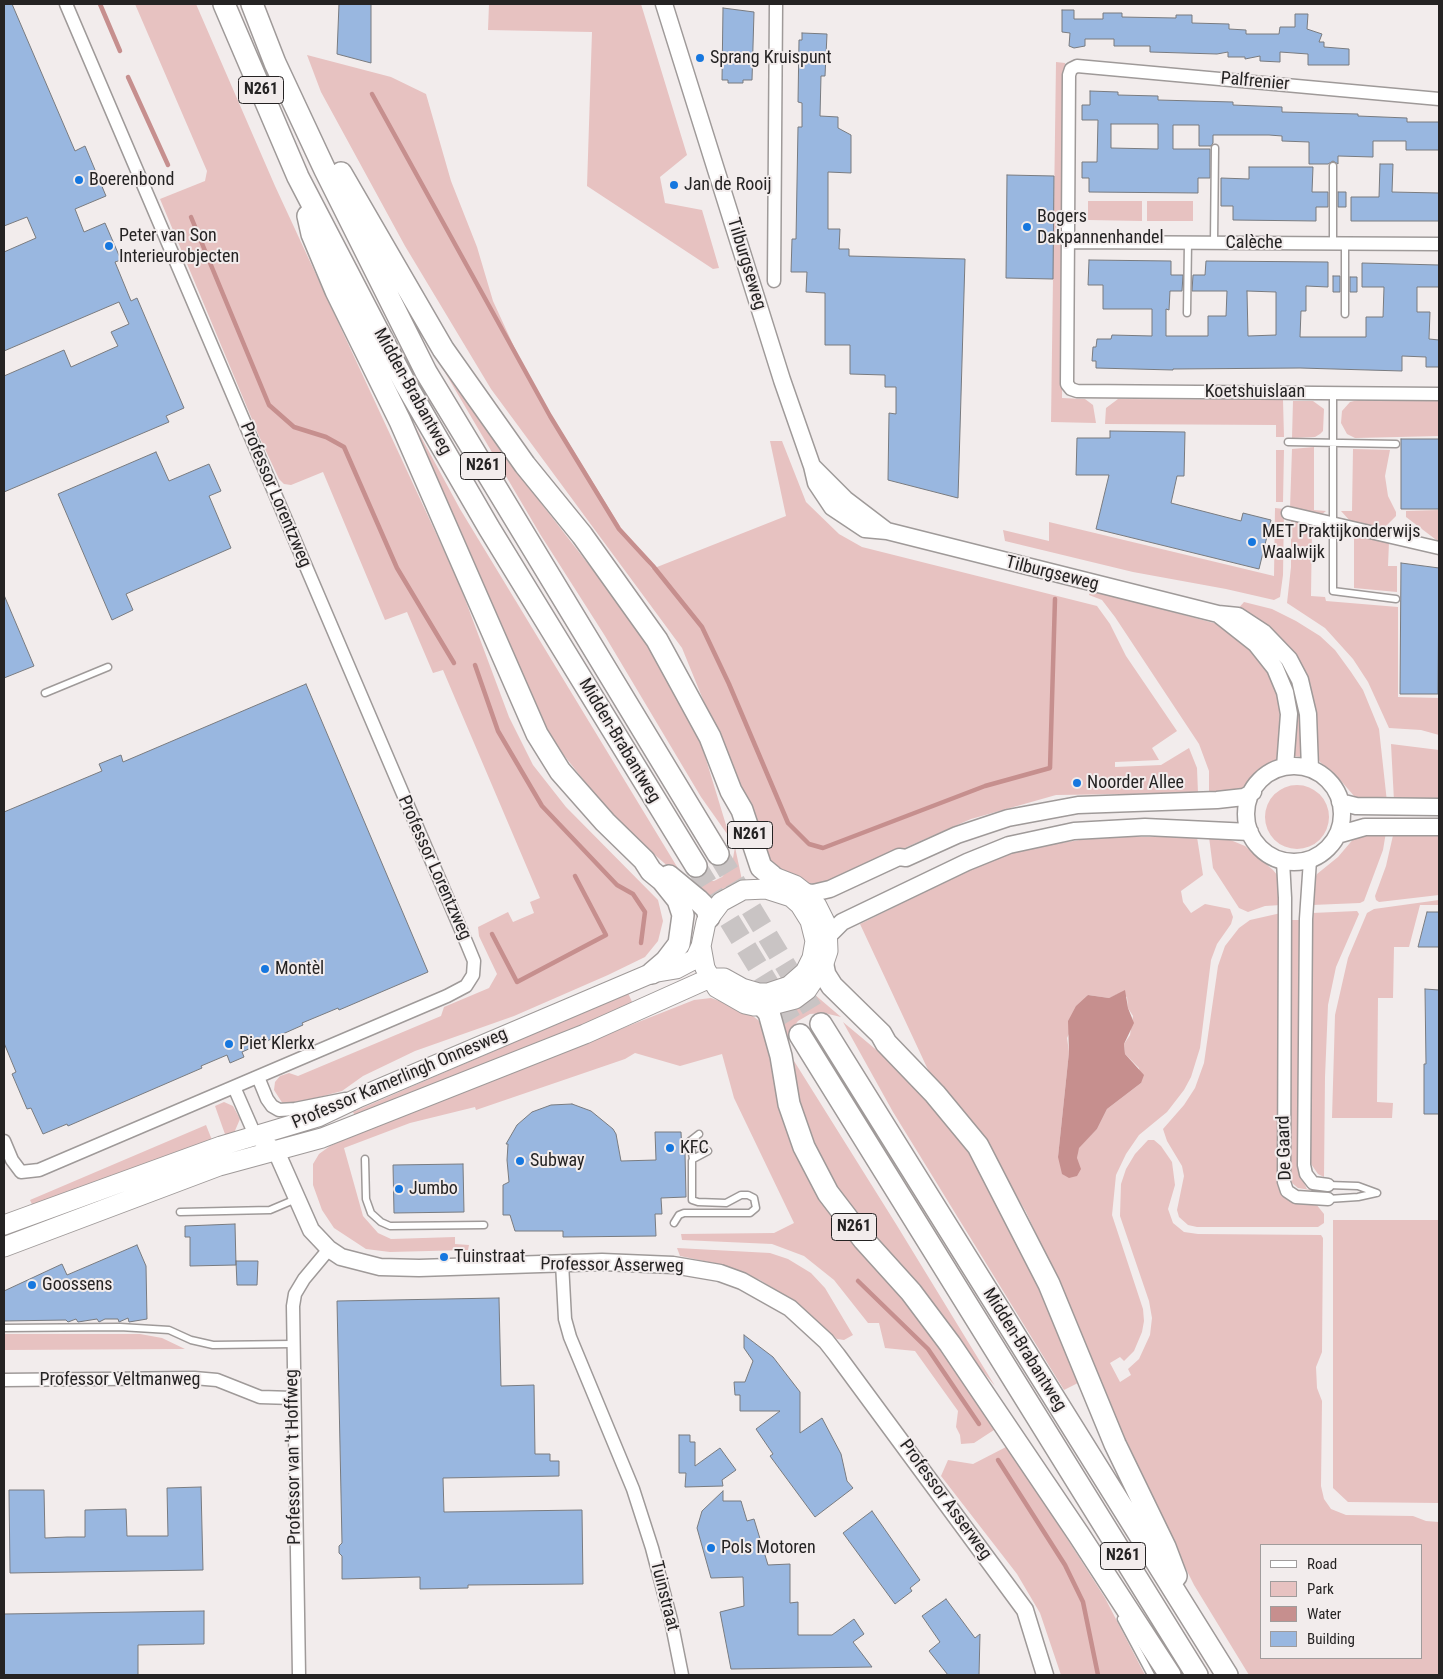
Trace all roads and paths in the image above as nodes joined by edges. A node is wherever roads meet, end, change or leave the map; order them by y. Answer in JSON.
{"nodes":[{"id":1,"x":66,"y":4,"type":"edge"},
{"id":2,"x":224,"y":4,"type":"edge"},
{"id":3,"x":252,"y":4,"type":"edge"},
{"id":4,"x":664,"y":4,"type":"edge"},
{"id":5,"x":776,"y":4,"type":"edge"},
{"id":6,"x":275,"y":63,"type":"junction"},
{"id":7,"x":1439,"y":99,"type":"edge"},
{"id":8,"x":1215,"y":148,"type":"dead end"},
{"id":9,"x":1333,"y":166,"type":"dead end"},
{"id":10,"x":298,"y":177,"type":"junction"},
{"id":11,"x":1068,"y":242,"type":"junction"},
{"id":12,"x":1188,"y":242,"type":"junction"},
{"id":13,"x":1214,"y":242,"type":"junction"},
{"id":14,"x":1339,"y":243,"type":"junction"},
{"id":15,"x":1439,"y":244,"type":"edge"},
{"id":16,"x":774,"y":281,"type":"dead end"},
{"id":17,"x":1187,"y":313,"type":"dead end"},
{"id":18,"x":1345,"y":314,"type":"dead end"},
{"id":19,"x":1333,"y":393,"type":"junction"},
{"id":20,"x":1439,"y":394,"type":"edge"},
{"id":21,"x":1288,"y":442,"type":"dead end"},
{"id":22,"x":1334,"y":442,"type":"junction"},
{"id":23,"x":1396,"y":444,"type":"dead end"},
{"id":24,"x":1288,"y":513,"type":"dead end"},
{"id":25,"x":1333,"y":523,"type":"junction"},
{"id":26,"x":1439,"y":548,"type":"edge"},
{"id":27,"x":1396,"y":599,"type":"dead end"},
{"id":28,"x":1218,"y":614,"type":"junction"},
{"id":29,"x":108,"y":667,"type":"dead end"},
{"id":30,"x":45,"y":693,"type":"dead end"},
{"id":31,"x":1286,"y":767,"type":"junction"},
{"id":32,"x":1310,"y":768,"type":"junction"},
{"id":33,"x":1253,"y":792,"type":"junction"},
{"id":34,"x":1340,"y":802,"type":"junction"},
{"id":35,"x":1439,"y":807,"type":"edge"},
{"id":36,"x":1439,"y":827,"type":"edge"},
{"id":37,"x":1250,"y":832,"type":"junction"},
{"id":38,"x":1337,"y":835,"type":"junction"},
{"id":39,"x":718,"y":854,"type":"tunnel mouth"},
{"id":40,"x":644,"y":860,"type":"junction"},
{"id":41,"x":1310,"y":860,"type":"junction"},
{"id":42,"x":1283,"y":861,"type":"junction"},
{"id":43,"x":696,"y":866,"type":"tunnel mouth"},
{"id":44,"x":769,"y":882,"type":"junction"},
{"id":45,"x":807,"y":900,"type":"junction"},
{"id":46,"x":709,"y":918,"type":"junction"},
{"id":47,"x":828,"y":936,"type":"junction"},
{"id":48,"x":701,"y":946,"type":"junction"},
{"id":49,"x":815,"y":971,"type":"junction"},
{"id":50,"x":652,"y":973,"type":"junction"},
{"id":51,"x":716,"y":985,"type":"junction"},
{"id":52,"x":763,"y":1006,"type":"junction"},
{"id":53,"x":820,"y":1024,"type":"tunnel mouth"},
{"id":54,"x":800,"y":1035,"type":"tunnel mouth"},
{"id":55,"x":258,"y":1077,"type":"junction"},
{"id":56,"x":234,"y":1087,"type":"junction"},
{"id":57,"x":360,"y":1097,"type":"junction"},
{"id":58,"x":282,"y":1127,"type":"junction"},
{"id":59,"x":699,"y":1134,"type":"dead end"},
{"id":60,"x":255,"y":1136,"type":"junction"},
{"id":61,"x":4,"y":1141,"type":"edge"},
{"id":62,"x":276,"y":1151,"type":"junction"},
{"id":63,"x":708,"y":1151,"type":"dead end"},
{"id":64,"x":693,"y":1158,"type":"junction"},
{"id":65,"x":365,"y":1159,"type":"dead end"},
{"id":66,"x":1328,"y":1185,"type":"joint"},
{"id":67,"x":1328,"y":1198,"type":"joint"},
{"id":68,"x":296,"y":1199,"type":"junction"},
{"id":69,"x":180,"y":1212,"type":"dead end"},
{"id":70,"x":674,"y":1223,"type":"dead end"},
{"id":71,"x":4,"y":1224,"type":"edge"},
{"id":72,"x":484,"y":1225,"type":"dead end"},
{"id":73,"x":4,"y":1247,"type":"edge"},
{"id":74,"x":329,"y":1249,"type":"junction"},
{"id":75,"x":562,"y":1263,"type":"junction"},
{"id":76,"x":4,"y":1328,"type":"edge"},
{"id":77,"x":292,"y":1344,"type":"junction"},
{"id":78,"x":4,"y":1380,"type":"edge"},
{"id":79,"x":293,"y":1398,"type":"junction"},
{"id":80,"x":1079,"y":1535,"type":"junction"},
{"id":81,"x":1109,"y":1597,"type":"dead end"},
{"id":82,"x":1118,"y":1613,"type":"dead end"},
{"id":83,"x":1193,"y":1620,"type":"junction"},
{"id":84,"x":299,"y":1675,"type":"edge"},
{"id":85,"x":682,"y":1675,"type":"edge"},
{"id":86,"x":1045,"y":1675,"type":"edge"},
{"id":87,"x":1151,"y":1675,"type":"edge"},
{"id":88,"x":1170,"y":1675,"type":"edge"},
{"id":89,"x":1197,"y":1675,"type":"edge"},
{"id":90,"x":1227,"y":1675,"type":"edge"}],
"edges":[{"from":1,"to":55,"type":"street","name":"Professor Lorentzweg"},
{"from":2,"to":10,"type":"highway","name":"Midden-Brabantweg","number":"N261"},
{"from":3,"to":6,"type":"highway","name":"Midden-Brabantweg","number":"N261"},
{"from":4,"to":28,"type":"street","name":"Tilburgseweg"},
{"from":5,"to":16,"type":"street"},
{"from":6,"to":39,"type":"highway","name":"Midden-Brabantweg","number":"N261"},
{"from":6,"to":44,"type":"highway","number":"N261"},
{"from":7,"to":11,"type":"street","name":"Palfrenier"},
{"from":8,"to":13,"type":"lane"},
{"from":9,"to":14,"type":"lane"},
{"from":10,"to":40,"type":"highway","number":"N261"},
{"from":10,"to":43,"type":"highway","name":"Midden-Brabantweg","number":"N261"},
{"from":11,"to":12,"type":"street","name":"Calèche"},
{"from":11,"to":19,"type":"street","name":"Koetshuislaan"},
{"from":12,"to":13,"type":"street","name":"Calèche"},
{"from":12,"to":17,"type":"lane"},
{"from":13,"to":14,"type":"street","name":"Calèche"},
{"from":14,"to":15,"type":"street","name":"Calèche"},
{"from":14,"to":18,"type":"lane"},
{"from":19,"to":20,"type":"street","name":"Koetshuislaan"},
{"from":19,"to":22,"type":"lane"},
{"from":21,"to":22,"type":"lane"},
{"from":22,"to":23,"type":"lane"},
{"from":22,"to":25,"type":"lane"},
{"from":24,"to":25,"type":"street"},
{"from":25,"to":26,"type":"street"},
{"from":25,"to":27,"type":"lane"},
{"from":28,"to":31,"type":"street","name":"Tilburgseweg"},
{"from":28,"to":32,"type":"street","name":"Tilburgseweg"},
{"from":29,"to":30,"type":"lane"},
{"from":31,"to":32,"type":"street"},
{"from":31,"to":33,"type":"street"},
{"from":32,"to":34,"type":"street"},
{"from":33,"to":37,"type":"street"},
{"from":33,"to":45,"type":"street"},
{"from":34,"to":35,"type":"street"},
{"from":34,"to":38,"type":"street"},
{"from":36,"to":38,"type":"street"},
{"from":37,"to":42,"type":"street"},
{"from":37,"to":47,"type":"street"},
{"from":38,"to":41,"type":"street"},
{"from":40,"to":46,"type":"highway","number":"N261"},
{"from":40,"to":50,"type":"highway","number":"N261"},
{"from":41,"to":42,"type":"street"},
{"from":41,"to":66,"type":"street","name":"De Gaard"},
{"from":42,"to":67,"type":"street","name":"De Gaard"},
{"from":44,"to":45,"type":"main road"},
{"from":44,"to":46,"type":"main road"},
{"from":45,"to":47,"type":"main road"},
{"from":45,"to":49,"type":"main road"},
{"from":46,"to":48,"type":"main road"},
{"from":47,"to":49,"type":"main road"},
{"from":48,"to":50,"type":"main road","name":"Professor Kamerlingh Onnesweg"},
{"from":48,"to":51,"type":"main road"},
{"from":49,"to":51,"type":"main road"},
{"from":49,"to":52,"type":"main road"},
{"from":49,"to":83,"type":"highway","number":"N261"},
{"from":50,"to":57,"type":"main road","name":"Professor Kamerlingh Onnesweg"},
{"from":51,"to":52,"type":"main road"},
{"from":51,"to":62,"type":"main road","name":"Professor Kamerlingh Onnesweg"},
{"from":52,"to":80,"type":"highway","number":"N261"},
{"from":53,"to":83,"type":"highway","name":"Midden-Brabantweg","number":"N261"},
{"from":54,"to":89,"type":"highway","name":"Midden-Brabantweg","number":"N261"},
{"from":55,"to":56,"type":"street"},
{"from":55,"to":57,"type":"street"},
{"from":56,"to":60,"type":"street"},
{"from":56,"to":61,"type":"street"},
{"from":57,"to":58,"type":"main road","name":"Professor Kamerlingh Onnesweg"},
{"from":58,"to":60,"type":"main road","name":"Professor Kamerlingh Onnesweg"},
{"from":58,"to":62,"type":"street"},
{"from":59,"to":64,"type":"lane"},
{"from":60,"to":62,"type":"street"},
{"from":60,"to":71,"type":"main road","name":"Professor Kamerlingh Onnesweg"},
{"from":62,"to":68,"type":"street","name":"Professor Asserweg"},
{"from":62,"to":73,"type":"main road","name":"Professor Kamerlingh Onnesweg"},
{"from":63,"to":64,"type":"lane"},
{"from":64,"to":70,"type":"lane"},
{"from":65,"to":72,"type":"lane"},
{"from":66,"to":67,"type":"lane","name":"De Gaard"},
{"from":68,"to":69,"type":"lane"},
{"from":68,"to":74,"type":"street","name":"Professor Asserweg"},
{"from":74,"to":75,"type":"street","name":"Professor Asserweg"},
{"from":74,"to":77,"type":"street","name":"Professor van 't Hoffweg"},
{"from":75,"to":85,"type":"street","name":"Tuinstraat"},
{"from":75,"to":86,"type":"street","name":"Professor Asserweg"},
{"from":76,"to":77,"type":"lane"},
{"from":77,"to":79,"type":"street","name":"Professor van 't Hoffweg"},
{"from":78,"to":79,"type":"street","name":"Professor Veltmanweg"},
{"from":79,"to":84,"type":"street","name":"Professor van 't Hoffweg"},
{"from":80,"to":81,"type":"lane","number":"N261"},
{"from":80,"to":88,"type":"highway","number":"N261"},
{"from":82,"to":87,"type":"lane"},
{"from":83,"to":90,"type":"highway","name":"Midden-Brabantweg","number":"N261"}]}
